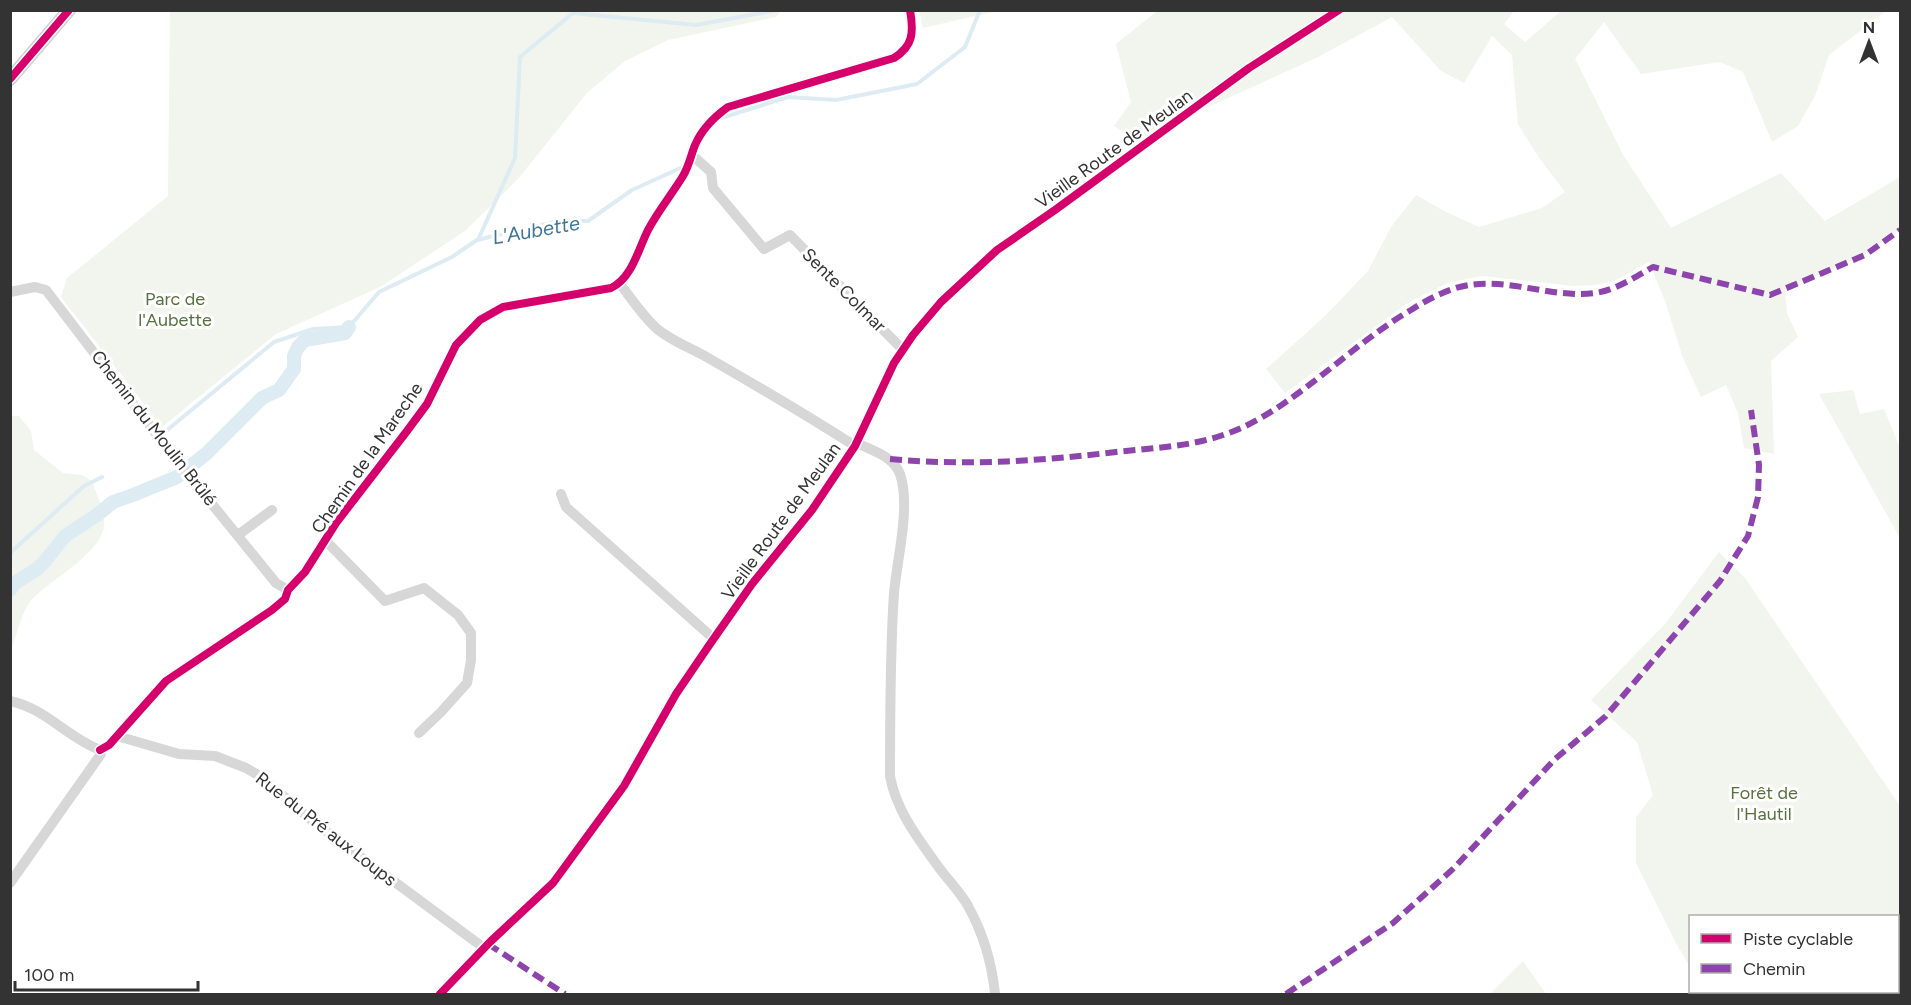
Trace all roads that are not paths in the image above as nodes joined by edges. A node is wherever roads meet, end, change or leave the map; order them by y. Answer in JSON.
{"nodes":[{"id":1,"x":69,"y":10,"type":"edge"},
{"id":2,"x":910,"y":10,"type":"edge"},
{"id":3,"x":1339,"y":10,"type":"edge"},
{"id":4,"x":10,"y":79,"type":"edge"},
{"id":5,"x":692,"y":155,"type":"junction"},
{"id":6,"x":620,"y":284,"type":"junction"},
{"id":7,"x":10,"y":292,"type":"edge"},
{"id":8,"x":903,"y":350,"type":"junction"},
{"id":9,"x":856,"y":445,"type":"junction"},
{"id":10,"x":561,"y":494,"type":"dead end"},
{"id":11,"x":272,"y":510,"type":"dead end"},
{"id":12,"x":238,"y":535,"type":"junction"},
{"id":13,"x":326,"y":541,"type":"junction"},
{"id":14,"x":288,"y":590,"type":"junction"},
{"id":15,"x":714,"y":639,"type":"junction"},
{"id":16,"x":10,"y":701,"type":"edge"},
{"id":17,"x":419,"y":733,"type":"dead end"},
{"id":18,"x":117,"y":736,"type":"junction"},
{"id":19,"x":100,"y":750,"type":"junction"},
{"id":20,"x":10,"y":883,"type":"edge"},
{"id":21,"x":486,"y":946,"type":"junction"},
{"id":22,"x":440,"y":994,"type":"edge"},
{"id":23,"x":995,"y":994,"type":"edge"}],
"edges":[{"from":1,"to":4,"type":"street"},
{"from":2,"to":5,"type":"street"},
{"from":3,"to":8,"type":"street","name":"Vieille Route de Meulan"},
{"from":5,"to":6,"type":"street"},
{"from":5,"to":8,"type":"street","name":"Sente Colmar"},
{"from":6,"to":9,"type":"street"},
{"from":6,"to":13,"type":"street","name":"Chemin de la Mareche"},
{"from":7,"to":12,"type":"street","name":"Chemin du Moulin Brûlé"},
{"from":8,"to":9,"type":"street","name":"Vieille Route de Meulan"},
{"from":9,"to":15,"type":"street","name":"Vieille Route de Meulan"},
{"from":9,"to":23,"type":"street"},
{"from":10,"to":15,"type":"street"},
{"from":11,"to":12,"type":"street"},
{"from":12,"to":14,"type":"street","name":"Chemin du Moulin Brûlé"},
{"from":13,"to":14,"type":"street","name":"Chemin de la Mareche"},
{"from":13,"to":17,"type":"street"},
{"from":14,"to":18,"type":"street","name":"Chemin de la Mareche"},
{"from":15,"to":21,"type":"street","name":"Vieille Route de Meulan"},
{"from":16,"to":19,"type":"street"},
{"from":18,"to":19,"type":"street","name":"Chemin de la Mareche"},
{"from":18,"to":21,"type":"street","name":"Rue du Pré aux Loups"},
{"from":19,"to":20,"type":"street"},
{"from":21,"to":22,"type":"street","name":"Vieille Route de Meulan"}]}
